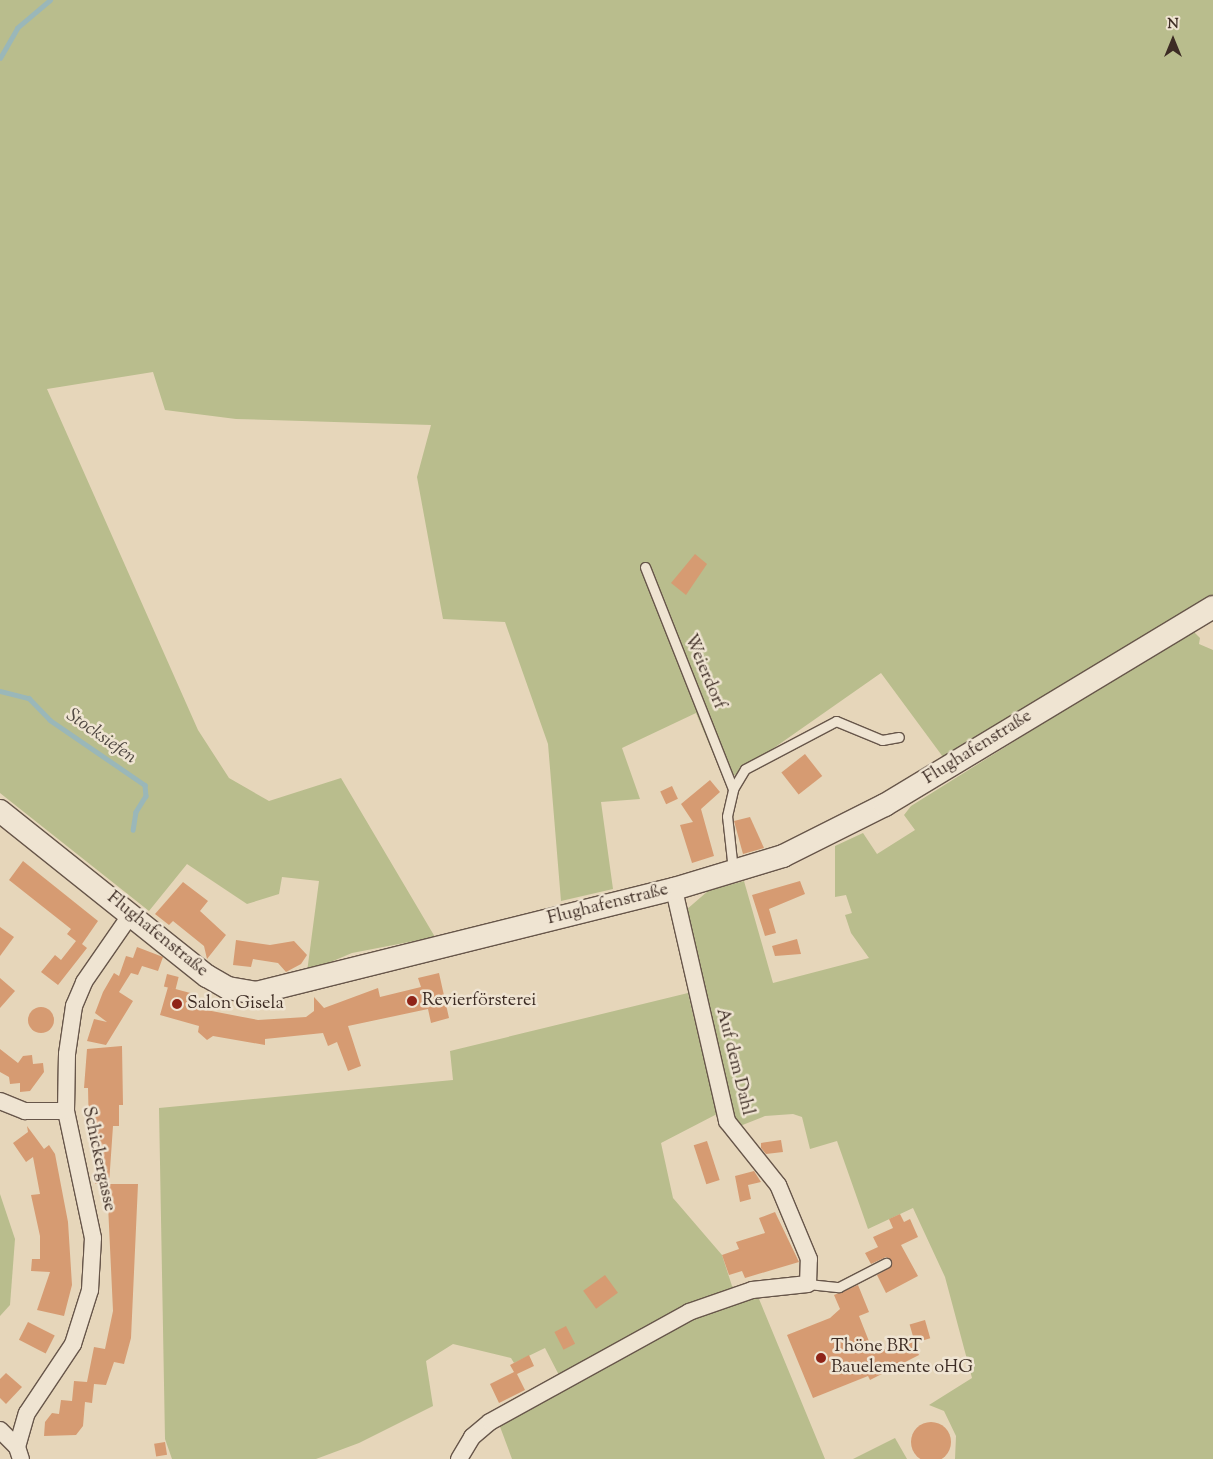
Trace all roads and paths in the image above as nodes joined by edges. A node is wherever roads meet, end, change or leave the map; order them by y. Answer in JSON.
{"nodes":[{"id":1,"x":645,"y":567,"type":"dead end"},
{"id":2,"x":1213,"y":607,"type":"edge"},
{"id":3,"x":899,"y":738,"type":"dead end"},
{"id":4,"x":733,"y":789,"type":"junction"},
{"id":5,"x":0,"y":811,"type":"edge"},
{"id":6,"x":734,"y":873,"type":"junction"},
{"id":7,"x":674,"y":889,"type":"junction"},
{"id":8,"x":131,"y":914,"type":"junction"},
{"id":9,"x":0,"y":1100,"type":"edge"},
{"id":10,"x":66,"y":1111,"type":"junction"},
{"id":11,"x":886,"y":1264,"type":"dead end"},
{"id":12,"x":808,"y":1284,"type":"junction"},
{"id":13,"x":27,"y":1413,"type":"junction"},
{"id":14,"x":0,"y":1426,"type":"edge"},
{"id":15,"x":0,"y":1430,"type":"edge"},
{"id":16,"x":19,"y":1453,"type":"edge"},
{"id":17,"x":459,"y":1459,"type":"edge"}],
"edges":[{"from":1,"to":4,"type":"lane","name":"Weierdorf"},
{"from":2,"to":6,"type":"main road","name":"Flughafenstraße"},
{"from":3,"to":4,"type":"lane"},
{"from":4,"to":6,"type":"lane","name":"Weierdorf"},
{"from":5,"to":8,"type":"main road","name":"Flughafenstraße"},
{"from":6,"to":7,"type":"main road","name":"Flughafenstraße"},
{"from":7,"to":8,"type":"main road","name":"Flughafenstraße"},
{"from":7,"to":12,"type":"street","name":"Auf dem Dahl"},
{"from":8,"to":10,"type":"street","name":"Schickergasse"},
{"from":9,"to":10,"type":"street"},
{"from":10,"to":13,"type":"street","name":"Schickergasse"},
{"from":11,"to":12,"type":"lane"},
{"from":12,"to":17,"type":"street"},
{"from":13,"to":14,"type":"street"},
{"from":13,"to":16,"type":"street","name":"Schickergasse"},
{"from":15,"to":16,"type":"street"}]}
